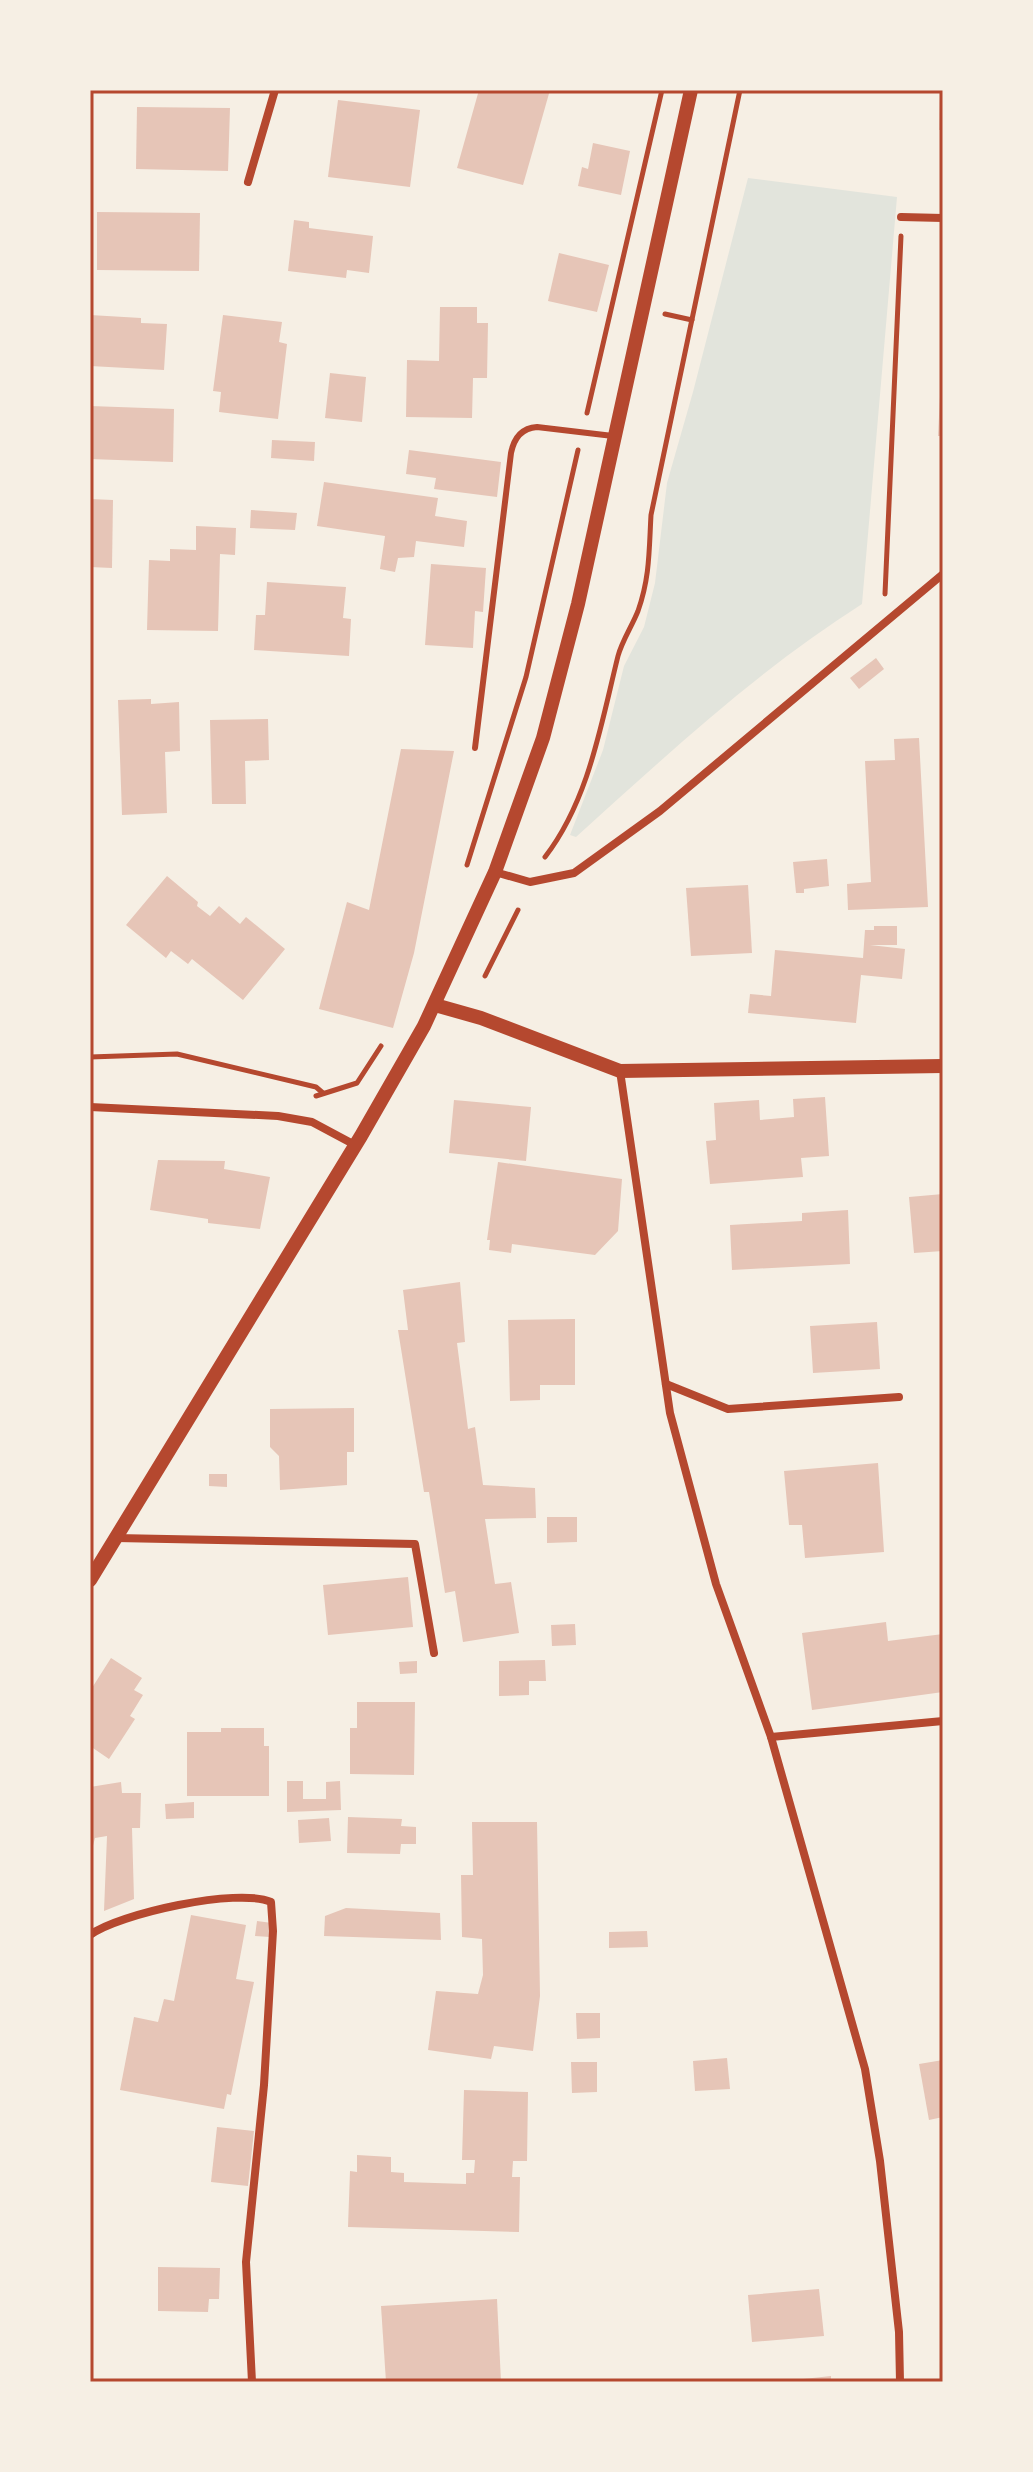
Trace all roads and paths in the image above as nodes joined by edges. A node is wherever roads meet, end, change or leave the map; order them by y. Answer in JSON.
{"nodes":[{"id":1,"x":275,"y":90,"type":"edge"},
{"id":2,"x":662,"y":90,"type":"edge"},
{"id":3,"x":691,"y":90,"type":"edge"},
{"id":4,"x":740,"y":90,"type":"edge"},
{"id":5,"x":248,"y":182,"type":"dead end"},
{"id":6,"x":901,"y":217,"type":"joint"},
{"id":7,"x":943,"y":218,"type":"edge"},
{"id":8,"x":660,"y":313,"type":"dead end"},
{"id":9,"x":692,"y":320,"type":"junction"},
{"id":10,"x":590,"y":401,"type":"dead end"},
{"id":11,"x":613,"y":436,"type":"junction"},
{"id":12,"x":578,"y":449,"type":"dead end"},
{"id":13,"x":943,"y":574,"type":"edge"},
{"id":14,"x":884,"y":623,"type":"junction"},
{"id":15,"x":475,"y":748,"type":"dead end"},
{"id":16,"x":539,"y":864,"type":"dead end"},
{"id":17,"x":467,"y":868,"type":"dead end"},
{"id":18,"x":495,"y":872,"type":"junction"},
{"id":19,"x":518,"y":910,"type":"dead end"},
{"id":20,"x":485,"y":976,"type":"dead end"},
{"id":21,"x":435,"y":1005,"type":"junction"},
{"id":22,"x":390,"y":1035,"type":"dead end"},
{"id":23,"x":90,"y":1057,"type":"edge"},
{"id":24,"x":943,"y":1066,"type":"edge"},
{"id":25,"x":620,"y":1071,"type":"junction"},
{"id":26,"x":324,"y":1093,"type":"junction"},
{"id":27,"x":316,"y":1096,"type":"dead end"},
{"id":28,"x":90,"y":1107,"type":"edge"},
{"id":29,"x":355,"y":1145,"type":"junction"},
{"id":30,"x":666,"y":1384,"type":"junction"},
{"id":31,"x":899,"y":1397,"type":"dead end"},
{"id":32,"x":116,"y":1538,"type":"junction"},
{"id":33,"x":90,"y":1580,"type":"edge"},
{"id":34,"x":434,"y":1653,"type":"dead end"},
{"id":35,"x":943,"y":1721,"type":"edge"},
{"id":36,"x":771,"y":1737,"type":"junction"},
{"id":37,"x":90,"y":1935,"type":"edge"},
{"id":38,"x":252,"y":2382,"type":"edge"},
{"id":39,"x":900,"y":2382,"type":"edge"}],
"edges":[{"from":1,"to":5,"type":"street"},
{"from":2,"to":10,"type":"path"},
{"from":3,"to":11,"type":"street"},
{"from":4,"to":9,"type":"path"},
{"from":6,"to":7,"type":"street"},
{"from":6,"to":14,"type":"path"},
{"from":8,"to":9,"type":"path"},
{"from":9,"to":16,"type":"path"},
{"from":11,"to":15,"type":"lane"},
{"from":11,"to":18,"type":"street"},
{"from":12,"to":17,"type":"path"},
{"from":13,"to":14,"type":"street"},
{"from":14,"to":18,"type":"street"},
{"from":18,"to":21,"type":"street"},
{"from":19,"to":20,"type":"path"},
{"from":21,"to":25,"type":"street"},
{"from":21,"to":29,"type":"street"},
{"from":22,"to":26,"type":"path"},
{"from":23,"to":26,"type":"path"},
{"from":24,"to":25,"type":"street"},
{"from":25,"to":30,"type":"street"},
{"from":26,"to":27,"type":"path"},
{"from":28,"to":29,"type":"street"},
{"from":29,"to":32,"type":"street"},
{"from":30,"to":31,"type":"street"},
{"from":30,"to":36,"type":"street"},
{"from":32,"to":33,"type":"street"},
{"from":32,"to":34,"type":"street"},
{"from":35,"to":36,"type":"street"},
{"from":36,"to":39,"type":"street"},
{"from":37,"to":38,"type":"street"}]}
